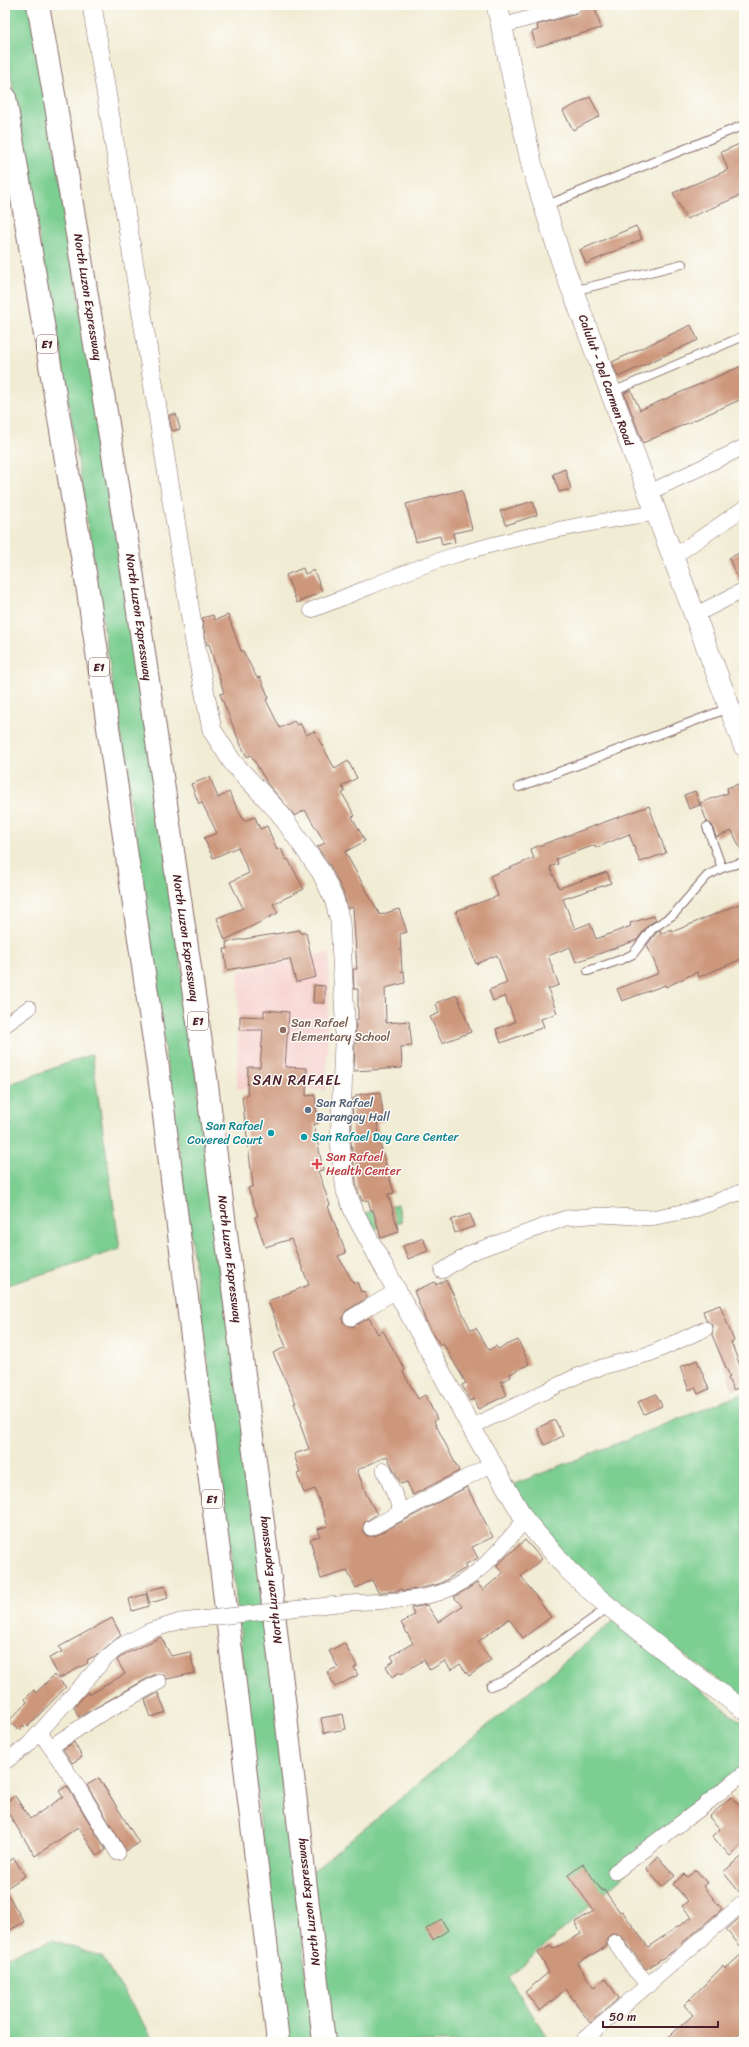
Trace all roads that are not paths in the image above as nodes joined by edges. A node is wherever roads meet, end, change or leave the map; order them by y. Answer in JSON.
{"nodes":[{"id":1,"x":38,"y":5,"type":"edge"},
{"id":2,"x":92,"y":5,"type":"edge"},
{"id":3,"x":498,"y":5,"type":"edge"},
{"id":4,"x":575,"y":5,"type":"edge"},
{"id":5,"x":502,"y":26,"type":"junction"},
{"id":6,"x":5,"y":97,"type":"edge"},
{"id":7,"x":744,"y":126,"type":"edge"},
{"id":8,"x":544,"y":206,"type":"junction"},
{"id":9,"x":682,"y":264,"type":"dead end"},
{"id":10,"x":574,"y":291,"type":"junction"},
{"id":11,"x":744,"y":336,"type":"edge"},
{"id":12,"x":610,"y":393,"type":"junction"},
{"id":13,"x":744,"y":447,"type":"edge"},
{"id":14,"x":648,"y":492,"type":"junction"},
{"id":15,"x":744,"y":508,"type":"edge"},
{"id":16,"x":656,"y":513,"type":"junction"},
{"id":17,"x":673,"y":557,"type":"junction"},
{"id":18,"x":744,"y":590,"type":"edge"},
{"id":19,"x":311,"y":610,"type":"dead end"},
{"id":20,"x":695,"y":615,"type":"junction"},
{"id":21,"x":730,"y":708,"type":"junction"},
{"id":22,"x":744,"y":746,"type":"edge"},
{"id":23,"x":519,"y":787,"type":"dead end"},
{"id":24,"x":707,"y":826,"type":"dead end"},
{"id":25,"x":744,"y":862,"type":"edge"},
{"id":26,"x":722,"y":868,"type":"junction"},
{"id":27,"x":588,"y":971,"type":"dead end"},
{"id":28,"x":29,"y":1008,"type":"dead end"},
{"id":29,"x":6,"y":1023,"type":"edge"},
{"id":30,"x":744,"y":1191,"type":"edge"},
{"id":31,"x":442,"y":1271,"type":"dead end"},
{"id":32,"x":396,"y":1291,"type":"junction"},
{"id":33,"x":351,"y":1318,"type":"dead end"},
{"id":34,"x":705,"y":1329,"type":"dead end"},
{"id":35,"x":471,"y":1427,"type":"junction"},
{"id":36,"x":492,"y":1464,"type":"junction"},
{"id":37,"x":384,"y":1470,"type":"dead end"},
{"id":38,"x":402,"y":1512,"type":"junction"},
{"id":39,"x":525,"y":1520,"type":"junction"},
{"id":40,"x":371,"y":1528,"type":"dead end"},
{"id":41,"x":610,"y":1606,"type":"junction"},
{"id":42,"x":159,"y":1682,"type":"dead end"},
{"id":43,"x":491,"y":1686,"type":"dead end"},
{"id":44,"x":744,"y":1710,"type":"edge"},
{"id":45,"x":40,"y":1732,"type":"junction"},
{"id":46,"x":52,"y":1746,"type":"junction"},
{"id":47,"x":5,"y":1762,"type":"edge"},
{"id":48,"x":744,"y":1773,"type":"edge"},
{"id":49,"x":118,"y":1853,"type":"dead end"},
{"id":50,"x":615,"y":1872,"type":"dead end"},
{"id":51,"x":744,"y":1902,"type":"edge"},
{"id":52,"x":615,"y":1942,"type":"dead end"},
{"id":53,"x":649,"y":1985,"type":"junction"},
{"id":54,"x":585,"y":2038,"type":"dead end"},
{"id":55,"x":278,"y":2042,"type":"edge"},
{"id":56,"x":324,"y":2042,"type":"edge"}],
"edges":[{"from":1,"to":56,"type":"highway","name":"North Luzon Expressway","number":"E1"},
{"from":2,"to":32,"type":"street"},
{"from":3,"to":5,"type":"main road","name":"Calulut - Del Carmen Road"},
{"from":4,"to":5,"type":"street"},
{"from":5,"to":8,"type":"main road","name":"Calulut - Del Carmen Road"},
{"from":6,"to":55,"type":"highway","number":"E1"},
{"from":7,"to":8,"type":"lane"},
{"from":8,"to":10,"type":"main road","name":"Calulut - Del Carmen Road"},
{"from":9,"to":10,"type":"lane"},
{"from":10,"to":12,"type":"main road","name":"Calulut - Del Carmen Road"},
{"from":11,"to":12,"type":"lane"},
{"from":12,"to":14,"type":"main road","name":"Calulut - Del Carmen Road"},
{"from":13,"to":14,"type":"street"},
{"from":14,"to":16,"type":"main road","name":"Calulut - Del Carmen Road"},
{"from":15,"to":17,"type":"street"},
{"from":16,"to":17,"type":"main road","name":"Calulut - Del Carmen Road"},
{"from":16,"to":19,"type":"street"},
{"from":17,"to":20,"type":"main road","name":"Calulut - Del Carmen Road"},
{"from":18,"to":20,"type":"street"},
{"from":20,"to":21,"type":"main road","name":"Calulut - Del Carmen Road"},
{"from":21,"to":22,"type":"main road","name":"Calulut - Del Carmen Road"},
{"from":21,"to":23,"type":"lane"},
{"from":24,"to":26,"type":"lane"},
{"from":25,"to":26,"type":"lane"},
{"from":26,"to":27,"type":"lane"},
{"from":28,"to":29,"type":"street"},
{"from":30,"to":31,"type":"street"},
{"from":32,"to":33,"type":"street"},
{"from":32,"to":35,"type":"street"},
{"from":34,"to":35,"type":"street"},
{"from":35,"to":36,"type":"street"},
{"from":36,"to":38,"type":"street"},
{"from":36,"to":39,"type":"street"},
{"from":37,"to":38,"type":"street"},
{"from":38,"to":40,"type":"street"},
{"from":39,"to":41,"type":"street"},
{"from":39,"to":45,"type":"street","bridge":true},
{"from":41,"to":43,"type":"lane"},
{"from":41,"to":44,"type":"street"},
{"from":42,"to":46,"type":"street"},
{"from":45,"to":46,"type":"street"},
{"from":45,"to":47,"type":"street"},
{"from":46,"to":49,"type":"street"},
{"from":48,"to":50,"type":"street"},
{"from":51,"to":53,"type":"street"},
{"from":52,"to":53,"type":"street"},
{"from":53,"to":54,"type":"street"}]}
